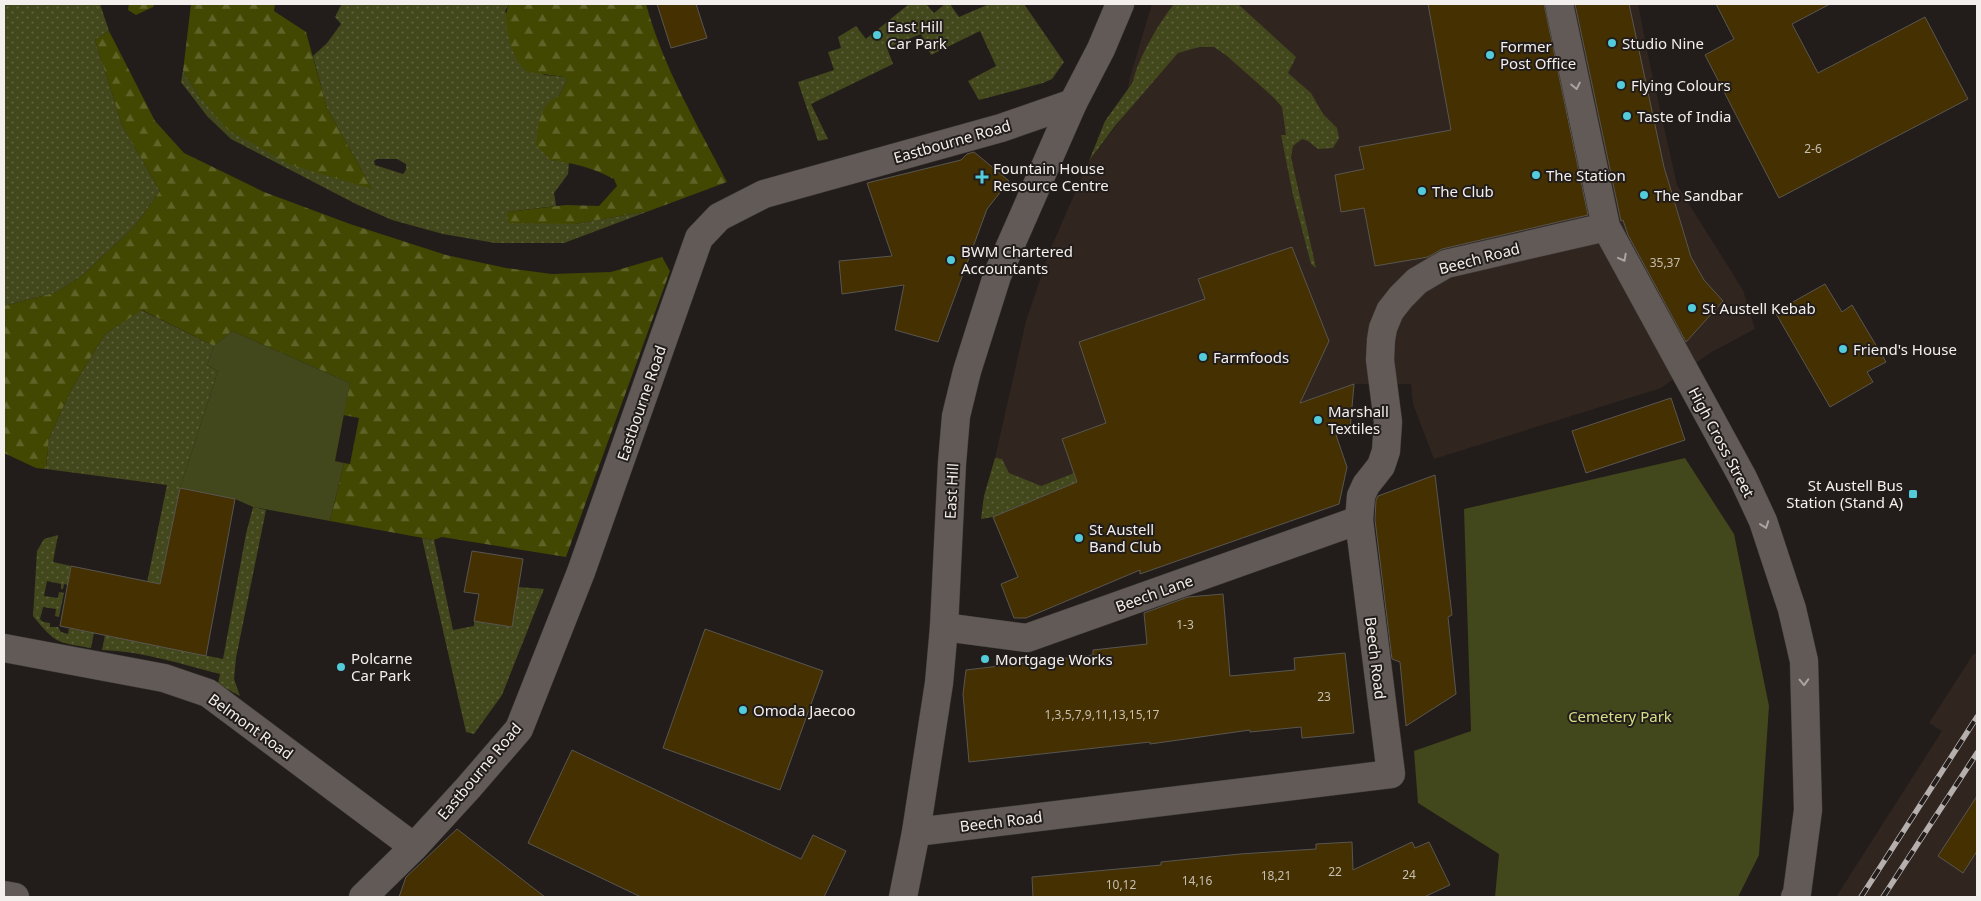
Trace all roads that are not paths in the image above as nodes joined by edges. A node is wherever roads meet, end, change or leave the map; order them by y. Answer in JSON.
{"nodes":[{"id":1,"x":1120,"y":4,"type":"edge"},
{"id":2,"x":1559,"y":4,"type":"edge"},
{"id":3,"x":1073,"y":103,"type":"junction"},
{"id":4,"x":1606,"y":227,"type":"junction"},
{"id":5,"x":1359,"y":520,"type":"junction"},
{"id":6,"x":944,"y":626,"type":"junction"},
{"id":7,"x":4,"y":648,"type":"edge"},
{"id":8,"x":916,"y":832,"type":"junction"},
{"id":9,"x":414,"y":847,"type":"junction"},
{"id":10,"x":4,"y":895,"type":"edge"},
{"id":11,"x":1796,"y":895,"type":"edge"},
{"id":12,"x":14,"y":897,"type":"edge"},
{"id":13,"x":363,"y":897,"type":"edge"},
{"id":14,"x":903,"y":897,"type":"edge"}],
"edges":[{"from":1,"to":3,"type":"street","name":"East Hill"},
{"from":2,"to":4,"type":"street","name":"High Cross Street","one_way":true},
{"from":3,"to":6,"type":"street","name":"East Hill"},
{"from":3,"to":9,"type":"street","name":"Eastbourne Road"},
{"from":4,"to":5,"type":"street","name":"Beech Road"},
{"from":4,"to":11,"type":"street","name":"High Cross Street","one_way":true},
{"from":5,"to":6,"type":"street","name":"Beech Lane"},
{"from":5,"to":8,"type":"street","name":"Beech Road"},
{"from":6,"to":8,"type":"street","name":"East Hill"},
{"from":7,"to":9,"type":"street","name":"Belmont Road"},
{"from":8,"to":14,"type":"street","name":"East Hill"},
{"from":9,"to":13,"type":"street","name":"Eastbourne Road"},
{"from":10,"to":12,"type":"street"}]}
